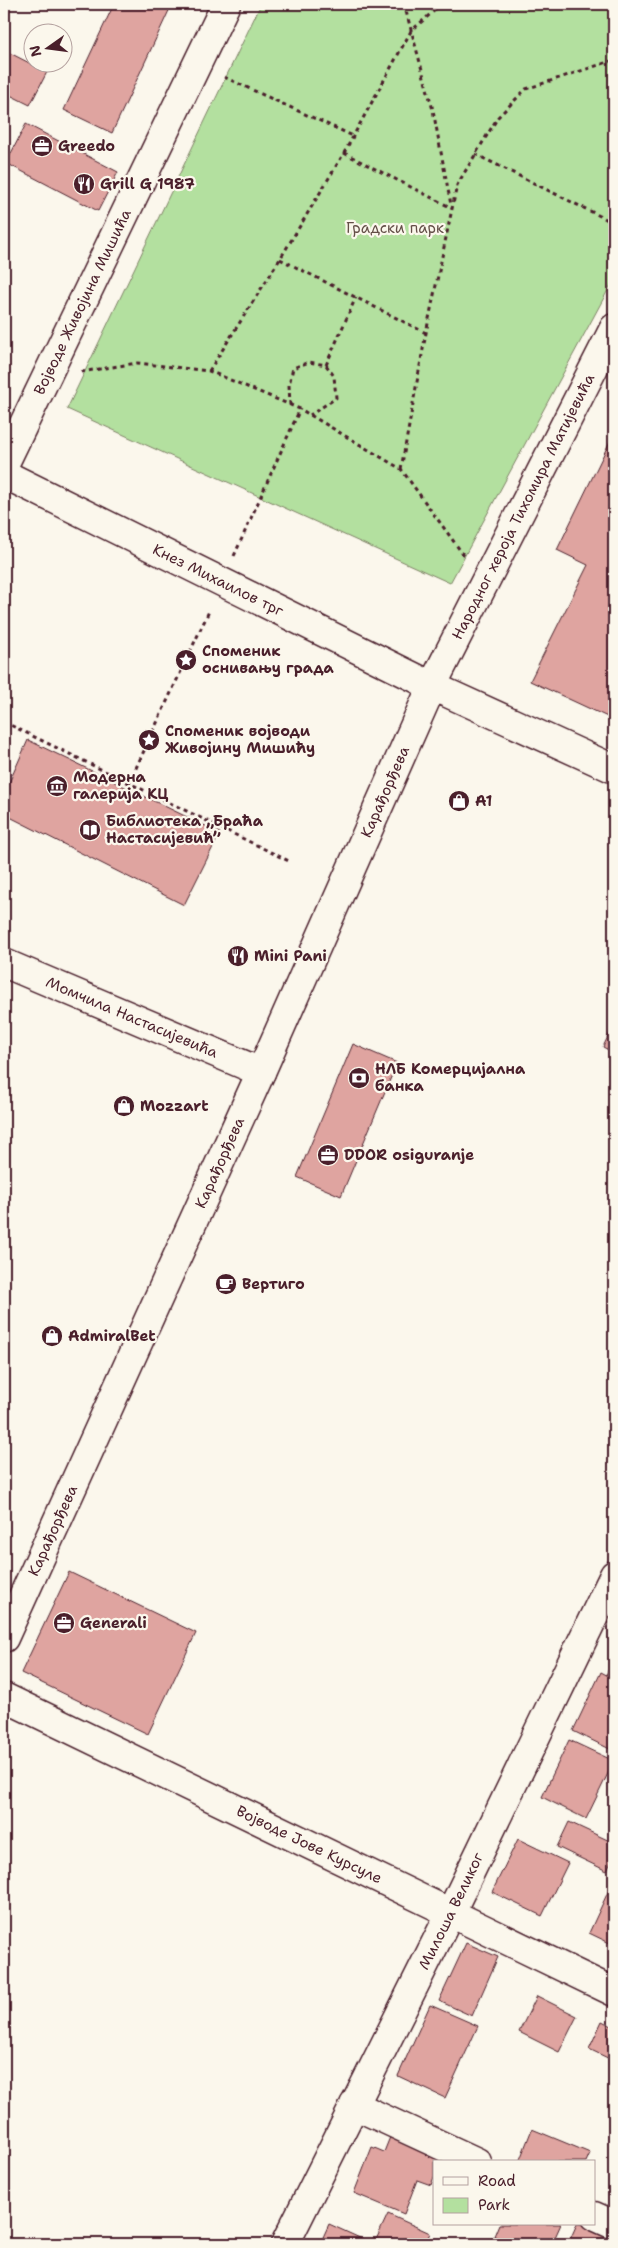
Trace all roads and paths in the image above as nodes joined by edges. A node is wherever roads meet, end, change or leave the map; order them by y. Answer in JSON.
{"nodes":[{"id":1,"x":226,"y":4,"type":"edge"},
{"id":2,"x":404,"y":4,"type":"edge"},
{"id":3,"x":442,"y":4,"type":"edge"},
{"id":4,"x":411,"y":31,"type":"junction"},
{"id":5,"x":614,"y":60,"type":"edge"},
{"id":6,"x":197,"y":65,"type":"junction"},
{"id":7,"x":353,"y":136,"type":"junction"},
{"id":8,"x":344,"y":153,"type":"junction"},
{"id":9,"x":475,"y":154,"type":"junction"},
{"id":10,"x":452,"y":208,"type":"junction"},
{"id":11,"x":614,"y":223,"type":"edge"},
{"id":12,"x":280,"y":259,"type":"junction"},
{"id":13,"x":356,"y":297,"type":"junction"},
{"id":14,"x":614,"y":328,"type":"edge"},
{"id":15,"x":426,"y":333,"type":"junction"},
{"id":16,"x":326,"y":365,"type":"junction"},
{"id":17,"x":209,"y":371,"type":"junction"},
{"id":18,"x":72,"y":374,"type":"dead end"},
{"id":19,"x":290,"y":405,"type":"junction"},
{"id":20,"x":300,"y":409,"type":"junction"},
{"id":21,"x":310,"y":416,"type":"junction"},
{"id":22,"x":4,"y":465,"type":"edge"},
{"id":23,"x":401,"y":470,"type":"junction"},
{"id":24,"x":4,"y":474,"type":"edge"},
{"id":25,"x":222,"y":582,"type":"junction"},
{"id":26,"x":484,"y":584,"type":"junction"},
{"id":27,"x":432,"y":686,"type":"junction"},
{"id":28,"x":4,"y":722,"type":"edge"},
{"id":29,"x":614,"y":769,"type":"edge"},
{"id":30,"x":129,"y":783,"type":"junction"},
{"id":31,"x":291,"y":862,"type":"dead end"},
{"id":32,"x":4,"y":963,"type":"edge"},
{"id":33,"x":261,"y":1072,"type":"junction"},
{"id":34,"x":614,"y":1575,"type":"edge"},
{"id":35,"x":4,"y":1638,"type":"edge"},
{"id":36,"x":4,"y":1697,"type":"edge"},
{"id":37,"x":450,"y":1914,"type":"junction"},
{"id":38,"x":614,"y":1992,"type":"edge"},
{"id":39,"x":354,"y":2105,"type":"junction"},
{"id":40,"x":473,"y":2160,"type":"edge"},
{"id":41,"x":596,"y":2217,"type":"edge"},
{"id":42,"x":614,"y":2225,"type":"edge"},
{"id":43,"x":285,"y":2244,"type":"edge"}],
"edges":[{"from":1,"to":6,"type":"street","name":"Војводе Живојина Мишића"},
{"from":2,"to":4,"type":"path"},
{"from":3,"to":4,"type":"path"},
{"from":4,"to":7,"type":"path"},
{"from":4,"to":10,"type":"path"},
{"from":5,"to":9,"type":"path"},
{"from":6,"to":7,"type":"path"},
{"from":6,"to":22,"type":"street","name":"Војводе Живојина Мишића"},
{"from":7,"to":8,"type":"path"},
{"from":8,"to":10,"type":"path"},
{"from":8,"to":12,"type":"path"},
{"from":9,"to":10,"type":"path"},
{"from":9,"to":11,"type":"path"},
{"from":10,"to":15,"type":"path"},
{"from":12,"to":13,"type":"path"},
{"from":12,"to":17,"type":"path"},
{"from":13,"to":15,"type":"path"},
{"from":13,"to":16,"type":"path"},
{"from":14,"to":26,"type":"street","name":"Народног хероја Тихомира Матијевића"},
{"from":15,"to":23,"type":"path"},
{"from":16,"to":19,"type":"path"},
{"from":16,"to":21,"type":"path"},
{"from":17,"to":18,"type":"path"},
{"from":17,"to":19,"type":"path"},
{"from":19,"to":20,"type":"path"},
{"from":20,"to":21,"type":"path"},
{"from":20,"to":25,"type":"path"},
{"from":21,"to":23,"type":"path"},
{"from":23,"to":26,"type":"path"},
{"from":24,"to":25,"type":"street","name":"Кнез Михаилов трг"},
{"from":25,"to":27,"type":"street","name":"Кнез Михаилов трг"},
{"from":25,"to":30,"type":"path"},
{"from":26,"to":27,"type":"street","name":"Народног хероја Тихомира Матијевића"},
{"from":27,"to":29,"type":"street","name":"Кнез Михаилов трг"},
{"from":27,"to":33,"type":"street","name":"Карађорђева"},
{"from":28,"to":30,"type":"path"},
{"from":30,"to":31,"type":"path"},
{"from":32,"to":33,"type":"street","name":"Момчила Настасијевића"},
{"from":33,"to":35,"type":"street","name":"Карађорђева"},
{"from":34,"to":37,"type":"street","name":"Милоша Великог"},
{"from":36,"to":37,"type":"street","name":"Војводе Јове Курсуле"},
{"from":37,"to":38,"type":"street","name":"Војводе Јове Курсуле"},
{"from":37,"to":39,"type":"street","name":"Милоша Великог"},
{"from":39,"to":40,"type":"street"},
{"from":39,"to":43,"type":"street","name":"Милоша Великог"},
{"from":41,"to":42,"type":"street"}]}
